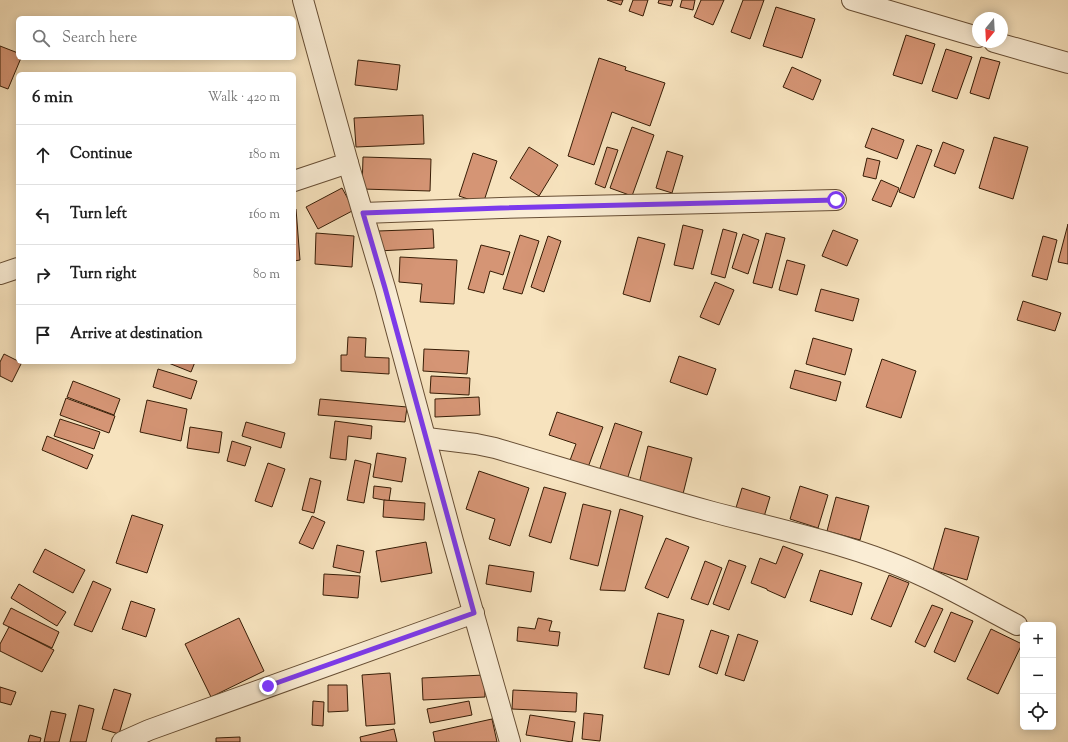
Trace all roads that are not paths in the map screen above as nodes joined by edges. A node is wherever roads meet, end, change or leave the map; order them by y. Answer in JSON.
{"nodes":[{"id":1,"x":303,"y":0,"type":"edge"},
{"id":2,"x":852,"y":0,"type":"edge"},
{"id":3,"x":972,"y":36,"type":"edge"},
{"id":4,"x":1008,"y":46,"type":"edge"},
{"id":5,"x":1068,"y":63,"type":"edge"},
{"id":6,"x":348,"y":163,"type":"junction"},
{"id":7,"x":296,"y":180,"type":"edge"},
{"id":8,"x":836,"y":200,"type":"dead end"},
{"id":9,"x":363,"y":213,"type":"junction"},
{"id":10,"x":16,"y":269,"type":"edge"},
{"id":11,"x":0,"y":274,"type":"edge"},
{"id":12,"x":427,"y":438,"type":"junction"},
{"id":13,"x":474,"y":613,"type":"junction"},
{"id":14,"x":1017,"y":625,"type":"dead end"},
{"id":15,"x":149,"y":736,"type":"edge"},
{"id":16,"x":122,"y":742,"type":"edge"},
{"id":17,"x":510,"y":742,"type":"edge"}],
"edges":[{"from":1,"to":6,"type":"street"},
{"from":2,"to":3,"type":"street"},
{"from":4,"to":5,"type":"street"},
{"from":6,"to":7,"type":"street"},
{"from":6,"to":9,"type":"street"},
{"from":8,"to":9,"type":"street"},
{"from":9,"to":12,"type":"street"},
{"from":10,"to":11,"type":"street"},
{"from":12,"to":13,"type":"street"},
{"from":12,"to":14,"type":"street"},
{"from":13,"to":15,"type":"street"},
{"from":13,"to":17,"type":"street"},
{"from":15,"to":16,"type":"street"}]}
